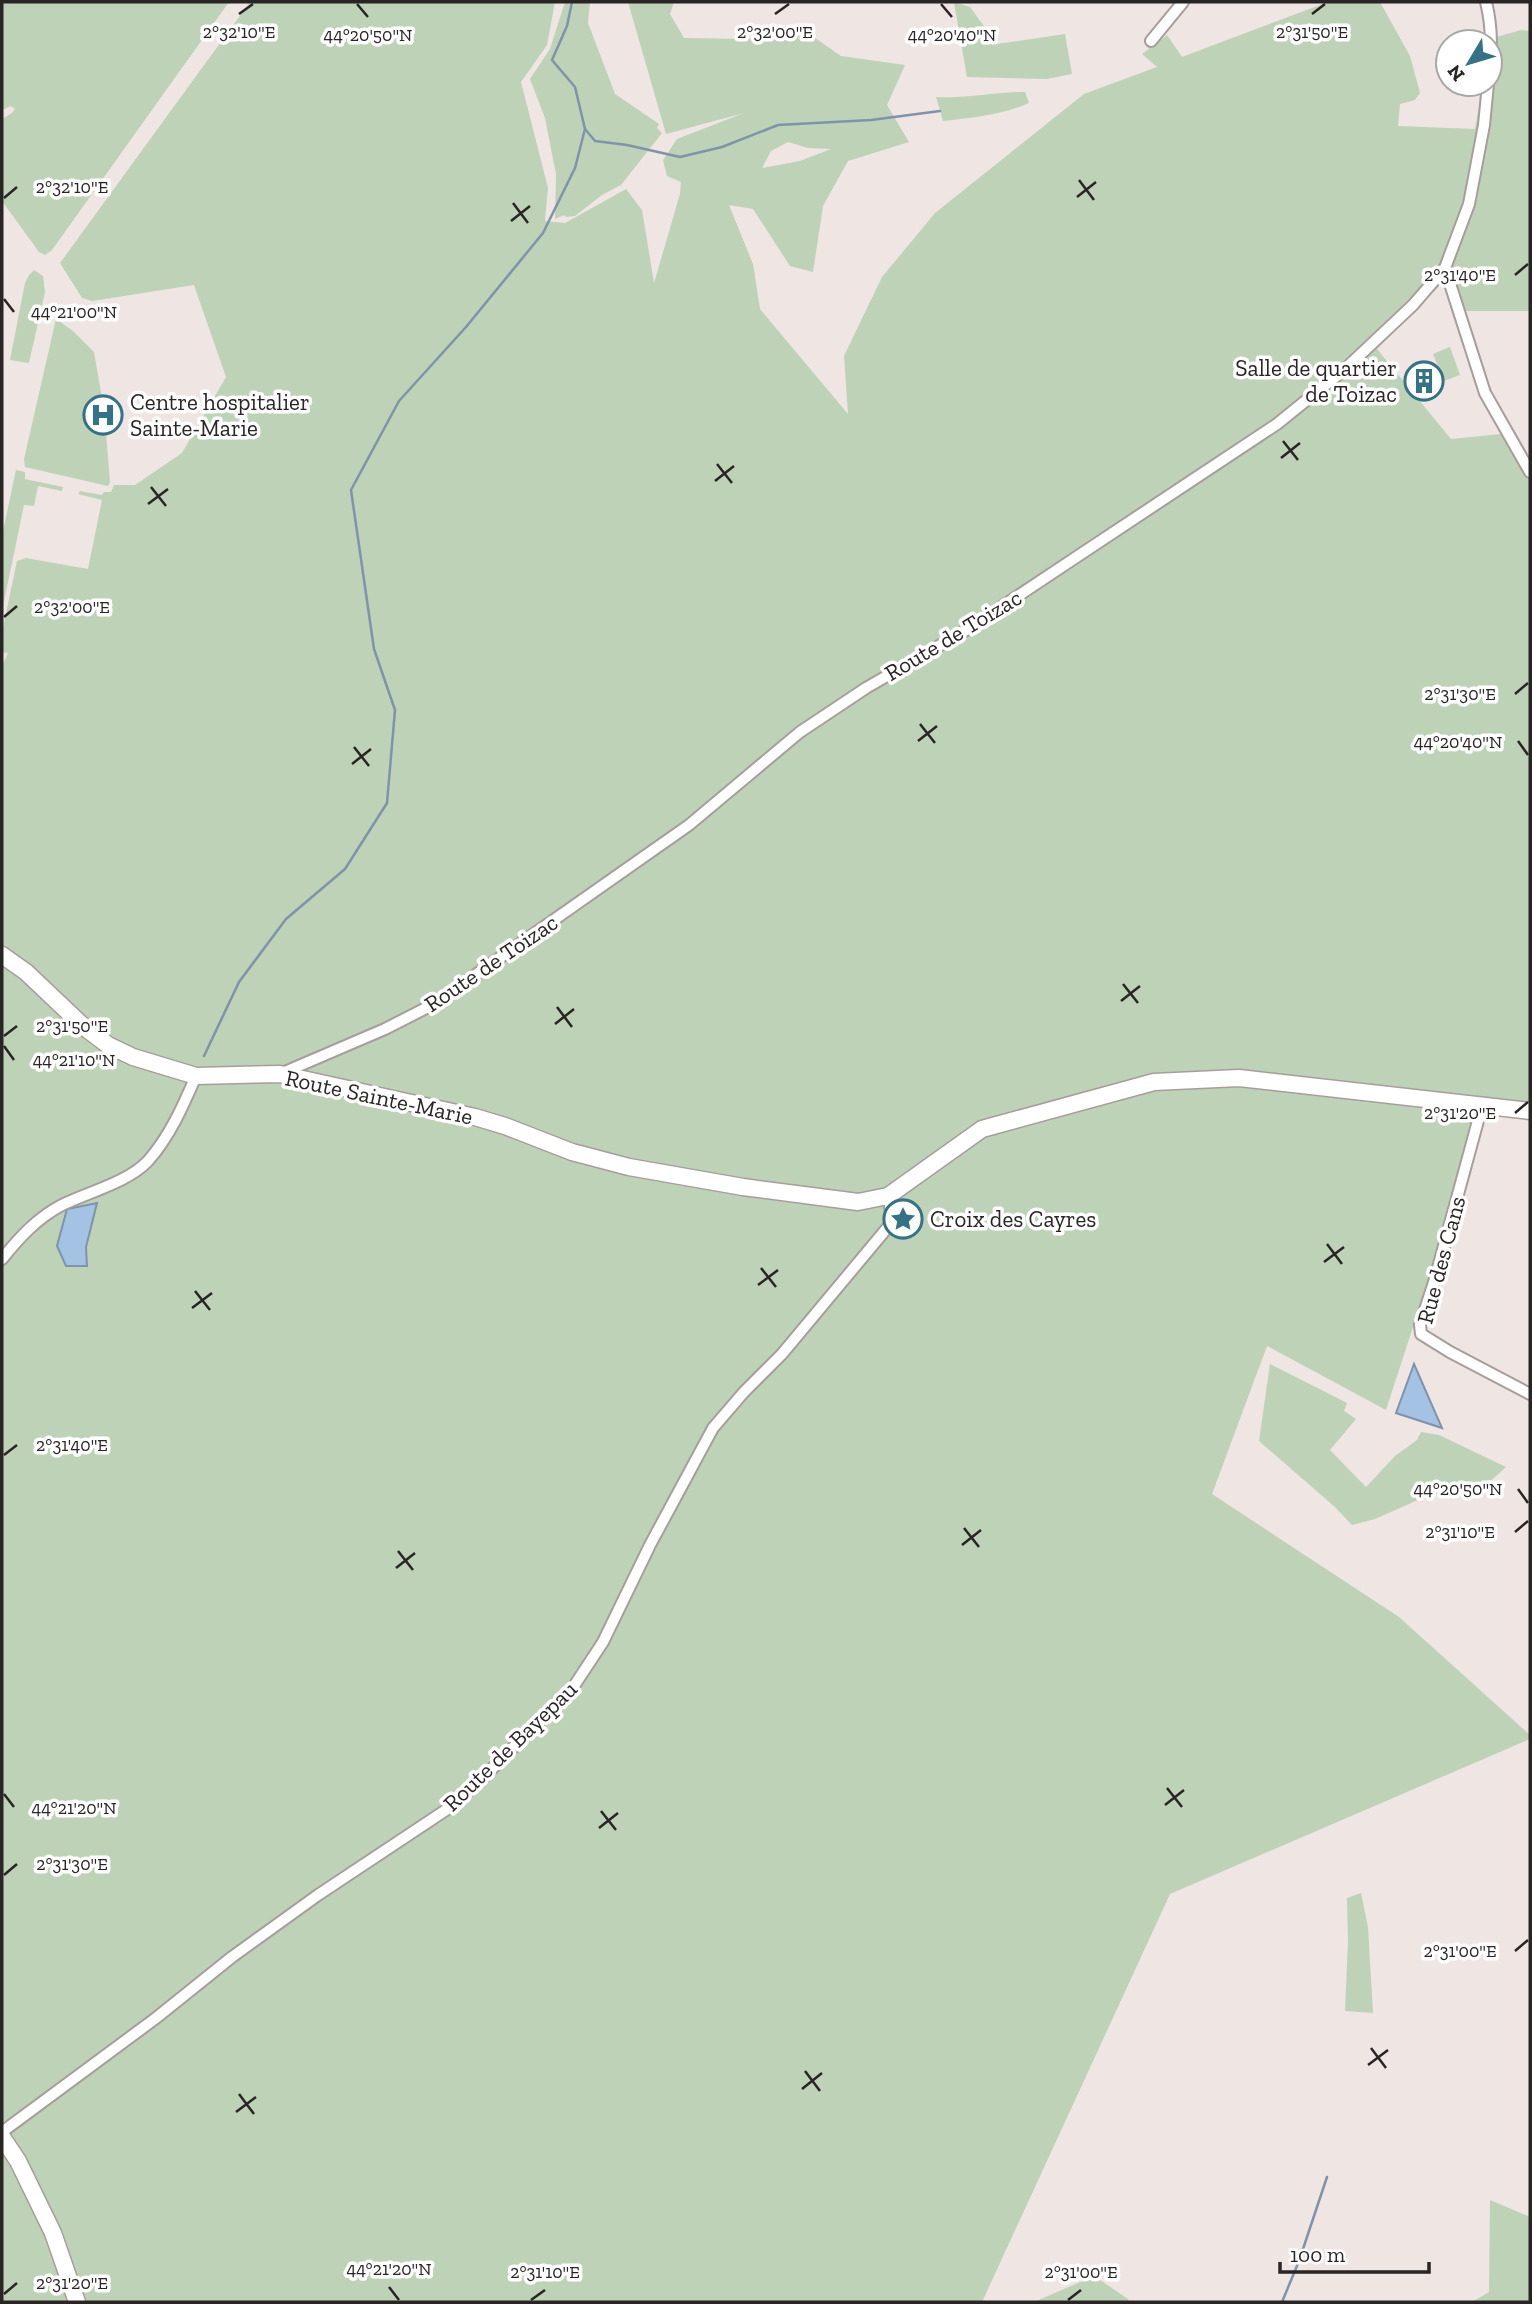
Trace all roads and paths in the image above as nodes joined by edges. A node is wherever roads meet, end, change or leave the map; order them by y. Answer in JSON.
{"nodes":[{"id":1,"x":1183,"y":2,"type":"edge"},
{"id":2,"x":1486,"y":2,"type":"edge"},
{"id":3,"x":1490,"y":28,"type":"edge"},
{"id":4,"x":1151,"y":41,"type":"dead end"},
{"id":5,"x":1487,"y":98,"type":"edge"},
{"id":6,"x":1445,"y":268,"type":"junction"},
{"id":7,"x":1530,"y":472,"type":"edge"},
{"id":8,"x":2,"y":955,"type":"edge"},
{"id":9,"x":280,"y":1074,"type":"junction"},
{"id":10,"x":196,"y":1076,"type":"junction"},
{"id":11,"x":1482,"y":1106,"type":"junction"},
{"id":12,"x":1530,"y":1111,"type":"edge"},
{"id":13,"x":888,"y":1196,"type":"junction"},
{"id":14,"x":2,"y":1259,"type":"edge"},
{"id":15,"x":1530,"y":1394,"type":"edge"},
{"id":16,"x":2,"y":2132,"type":"edge"},
{"id":17,"x":2,"y":2137,"type":"edge"},
{"id":18,"x":77,"y":2302,"type":"edge"}],
"edges":[{"from":1,"to":4,"type":"street"},
{"from":2,"to":3,"type":"street"},
{"from":5,"to":6,"type":"street","name":"Route de Toizac"},
{"from":6,"to":7,"type":"street"},
{"from":6,"to":9,"type":"street","name":"Route de Toizac"},
{"from":8,"to":10,"type":"street","name":"Route Sainte-Marie"},
{"from":9,"to":10,"type":"street","name":"Route Sainte-Marie"},
{"from":9,"to":13,"type":"street","name":"Route Sainte-Marie"},
{"from":10,"to":14,"type":"street"},
{"from":11,"to":12,"type":"street"},
{"from":11,"to":13,"type":"street"},
{"from":11,"to":15,"type":"street","name":"Rue des Cans"},
{"from":13,"to":16,"type":"street","name":"Route de Bayepau"},
{"from":17,"to":18,"type":"street"}]}
